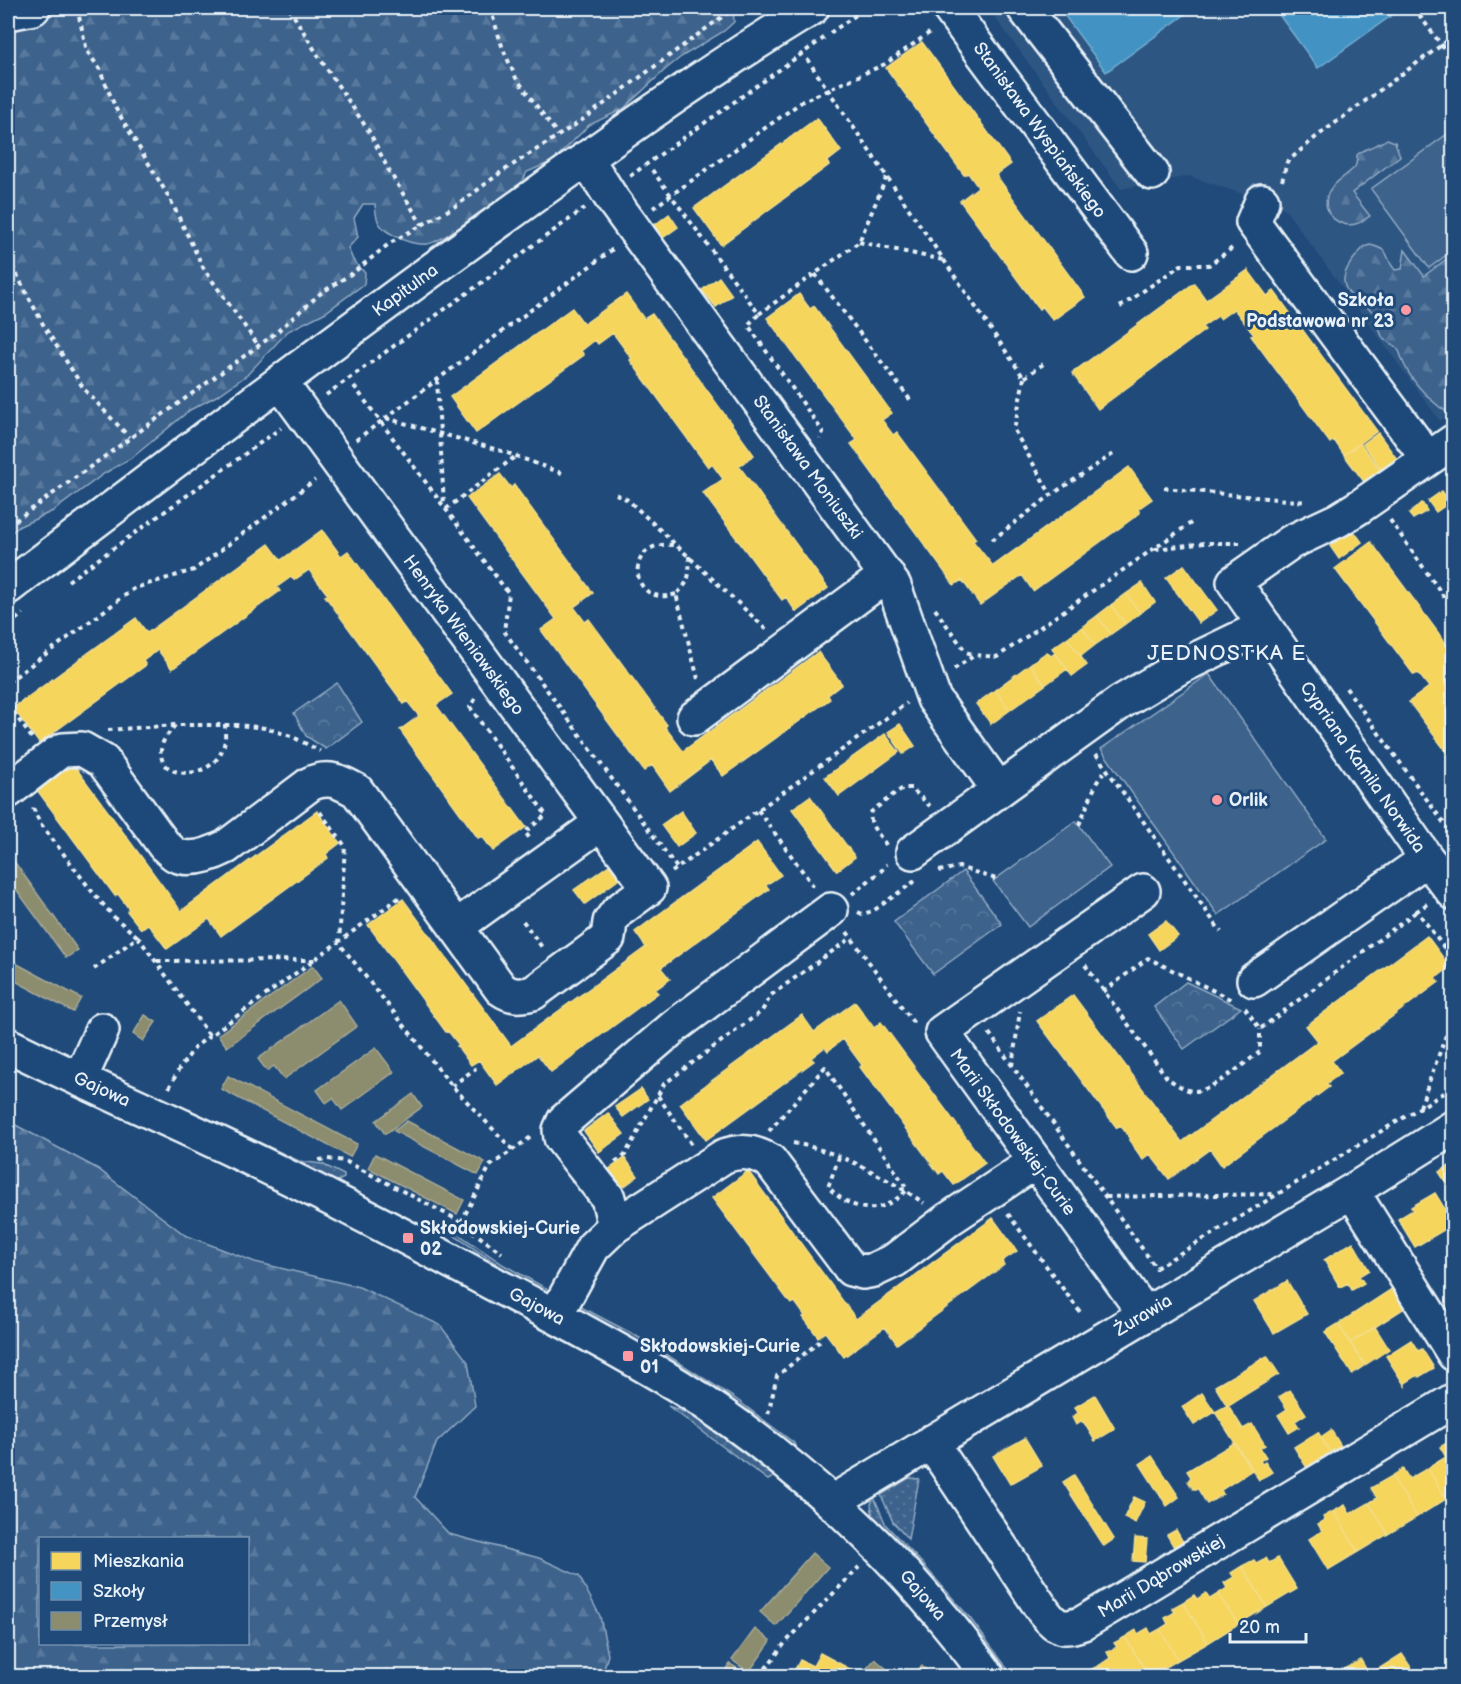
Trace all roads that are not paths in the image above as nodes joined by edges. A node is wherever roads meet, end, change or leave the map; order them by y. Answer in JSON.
{"nodes":[{"id":1,"x":33,"y":8,"type":"edge"},
{"id":2,"x":812,"y":8,"type":"edge"},
{"id":3,"x":1024,"y":8,"type":"edge"},
{"id":4,"x":959,"y":12,"type":"edge"},
{"id":5,"x":8,"y":13,"type":"edge"},
{"id":6,"x":586,"y":158,"type":"junction"},
{"id":7,"x":1152,"y":173,"type":"dead end"},
{"id":8,"x":1267,"y":205,"type":"road end"},
{"id":9,"x":1131,"y":253,"type":"dead end"},
{"id":10,"x":280,"y":382,"type":"junction"},
{"id":11,"x":1441,"y":450,"type":"edge"},
{"id":12,"x":886,"y":575,"type":"junction"},
{"id":13,"x":17,"y":599,"type":"edge"},
{"id":14,"x":1265,"y":626,"type":"junction"},
{"id":15,"x":700,"y":713,"type":"road end"},
{"id":16,"x":15,"y":785,"type":"edge"},
{"id":17,"x":999,"y":790,"type":"junction"},
{"id":18,"x":601,"y":823,"type":"junction"},
{"id":19,"x":1427,"y":859,"type":"junction"},
{"id":20,"x":922,"y":868,"type":"road end"},
{"id":21,"x":1451,"y":890,"type":"edge"},
{"id":22,"x":1143,"y":891,"type":"dead end"},
{"id":23,"x":831,"y":910,"type":"road end"},
{"id":24,"x":456,"y":927,"type":"junction"},
{"id":25,"x":1254,"y":980,"type":"dead end"},
{"id":26,"x":102,"y":1030,"type":"dead end"},
{"id":27,"x":8,"y":1046,"type":"edge"},
{"id":28,"x":81,"y":1079,"type":"junction"},
{"id":29,"x":1454,"y":1127,"type":"edge"},
{"id":30,"x":1035,"y":1162,"type":"junction"},
{"id":31,"x":1352,"y":1191,"type":"junction"},
{"id":32,"x":615,"y":1226,"type":"junction"},
{"id":33,"x":1145,"y":1314,"type":"junction"},
{"id":34,"x":555,"y":1316,"type":"junction"},
{"id":35,"x":1454,"y":1354,"type":"edge"},
{"id":36,"x":1454,"y":1400,"type":"edge"},
{"id":37,"x":931,"y":1442,"type":"junction"},
{"id":38,"x":832,"y":1502,"type":"junction"},
{"id":39,"x":988,"y":1677,"type":"edge"}],
"edges":[{"from":1,"to":5,"type":"street"},
{"from":2,"to":6,"type":"street","name":"Kapitulna"},
{"from":3,"to":7,"type":"street"},
{"from":4,"to":9,"type":"street","name":"Stanisława Wyspiańskiego"},
{"from":6,"to":10,"type":"street","name":"Kapitulna"},
{"from":6,"to":12,"type":"street","name":"Stanisława Moniuszki"},
{"from":8,"to":11,"type":"street"},
{"from":10,"to":13,"type":"street","name":"Kapitulna"},
{"from":10,"to":18,"type":"street","name":"Henryka Wieniawskiego"},
{"from":11,"to":14,"type":"street","name":"Cypriana Kamila Norwida"},
{"from":12,"to":15,"type":"street"},
{"from":12,"to":17,"type":"street","name":"Stanisława Moniuszki"},
{"from":14,"to":17,"type":"street"},
{"from":14,"to":19,"type":"street","name":"Cypriana Kamila Norwida"},
{"from":16,"to":24,"type":"street"},
{"from":17,"to":20,"type":"street"},
{"from":18,"to":24,"type":"street"},
{"from":18,"to":24,"type":"street","name":"Henryka Wieniawskiego"},
{"from":19,"to":21,"type":"street","name":"Cypriana Kamila Norwida"},
{"from":19,"to":25,"type":"street"},
{"from":22,"to":30,"type":"street","name":"Marii Skłodowskiej-Curie"},
{"from":23,"to":32,"type":"street"},
{"from":26,"to":28,"type":"street"},
{"from":27,"to":28,"type":"street","name":"Gajowa"},
{"from":28,"to":34,"type":"street","name":"Gajowa"},
{"from":29,"to":31,"type":"street","name":"Żurawia"},
{"from":30,"to":32,"type":"street"},
{"from":30,"to":33,"type":"street","name":"Marii Skłodowskiej-Curie"},
{"from":31,"to":33,"type":"street","name":"Żurawia"},
{"from":31,"to":35,"type":"street"},
{"from":32,"to":34,"type":"street"},
{"from":33,"to":37,"type":"street","name":"Żurawia"},
{"from":34,"to":38,"type":"street","name":"Gajowa"},
{"from":36,"to":37,"type":"street","name":"Marii Dąbrowskiej"},
{"from":37,"to":38,"type":"street","name":"Żurawia"},
{"from":38,"to":39,"type":"street","name":"Gajowa"}]}
